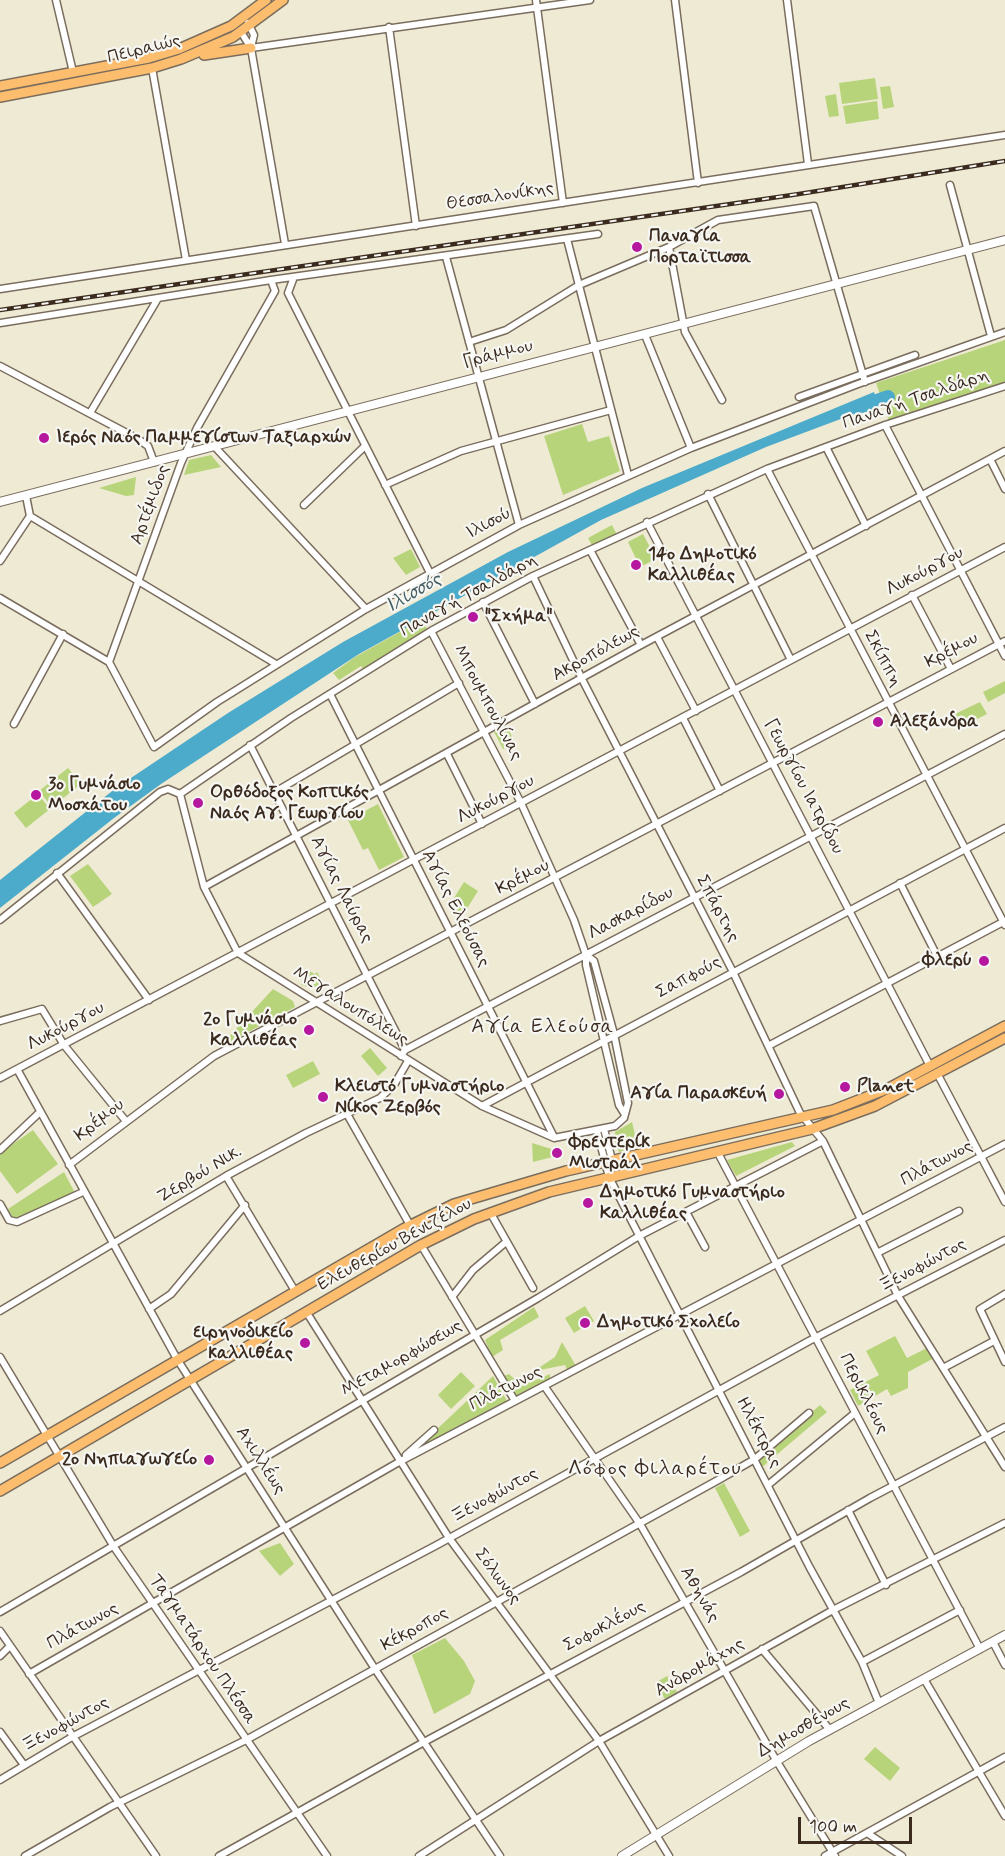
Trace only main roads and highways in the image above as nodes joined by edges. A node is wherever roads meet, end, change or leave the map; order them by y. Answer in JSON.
{"nodes":[{"id":1,"x":266,"y":0,"type":"edge"},
{"id":2,"x":283,"y":0,"type":"edge"},
{"id":3,"x":245,"y":25,"type":"junction"},
{"id":4,"x":251,"y":48,"type":"road end"},
{"id":5,"x":181,"y":60,"type":"junction"},
{"id":6,"x":0,"y":86,"type":"edge"},
{"id":7,"x":0,"y":97,"type":"edge"},
{"id":8,"x":1005,"y":1026,"type":"edge"},
{"id":9,"x":1005,"y":1038,"type":"edge"},
{"id":10,"x":0,"y":1463,"type":"edge"},
{"id":11,"x":0,"y":1491,"type":"edge"}],
"edges":[{"from":1,"to":3,"type":"main road","name":"Πειραιώς"},
{"from":2,"to":3,"type":"main road","name":"Πειραιώς"},
{"from":3,"to":5,"type":"main road","name":"Πειραιώς"},
{"from":3,"to":6,"type":"main road","name":"Πειραιώς"},
{"from":4,"to":5,"type":"main road"},
{"from":5,"to":7,"type":"main road","name":"Πειραιώς"},
{"from":8,"to":10,"type":"main road","name":"Ελευθερίου Βενιζέλου"},
{"from":9,"to":11,"type":"main road","name":"Ελευθερίου Βενιζέλου"}]}
